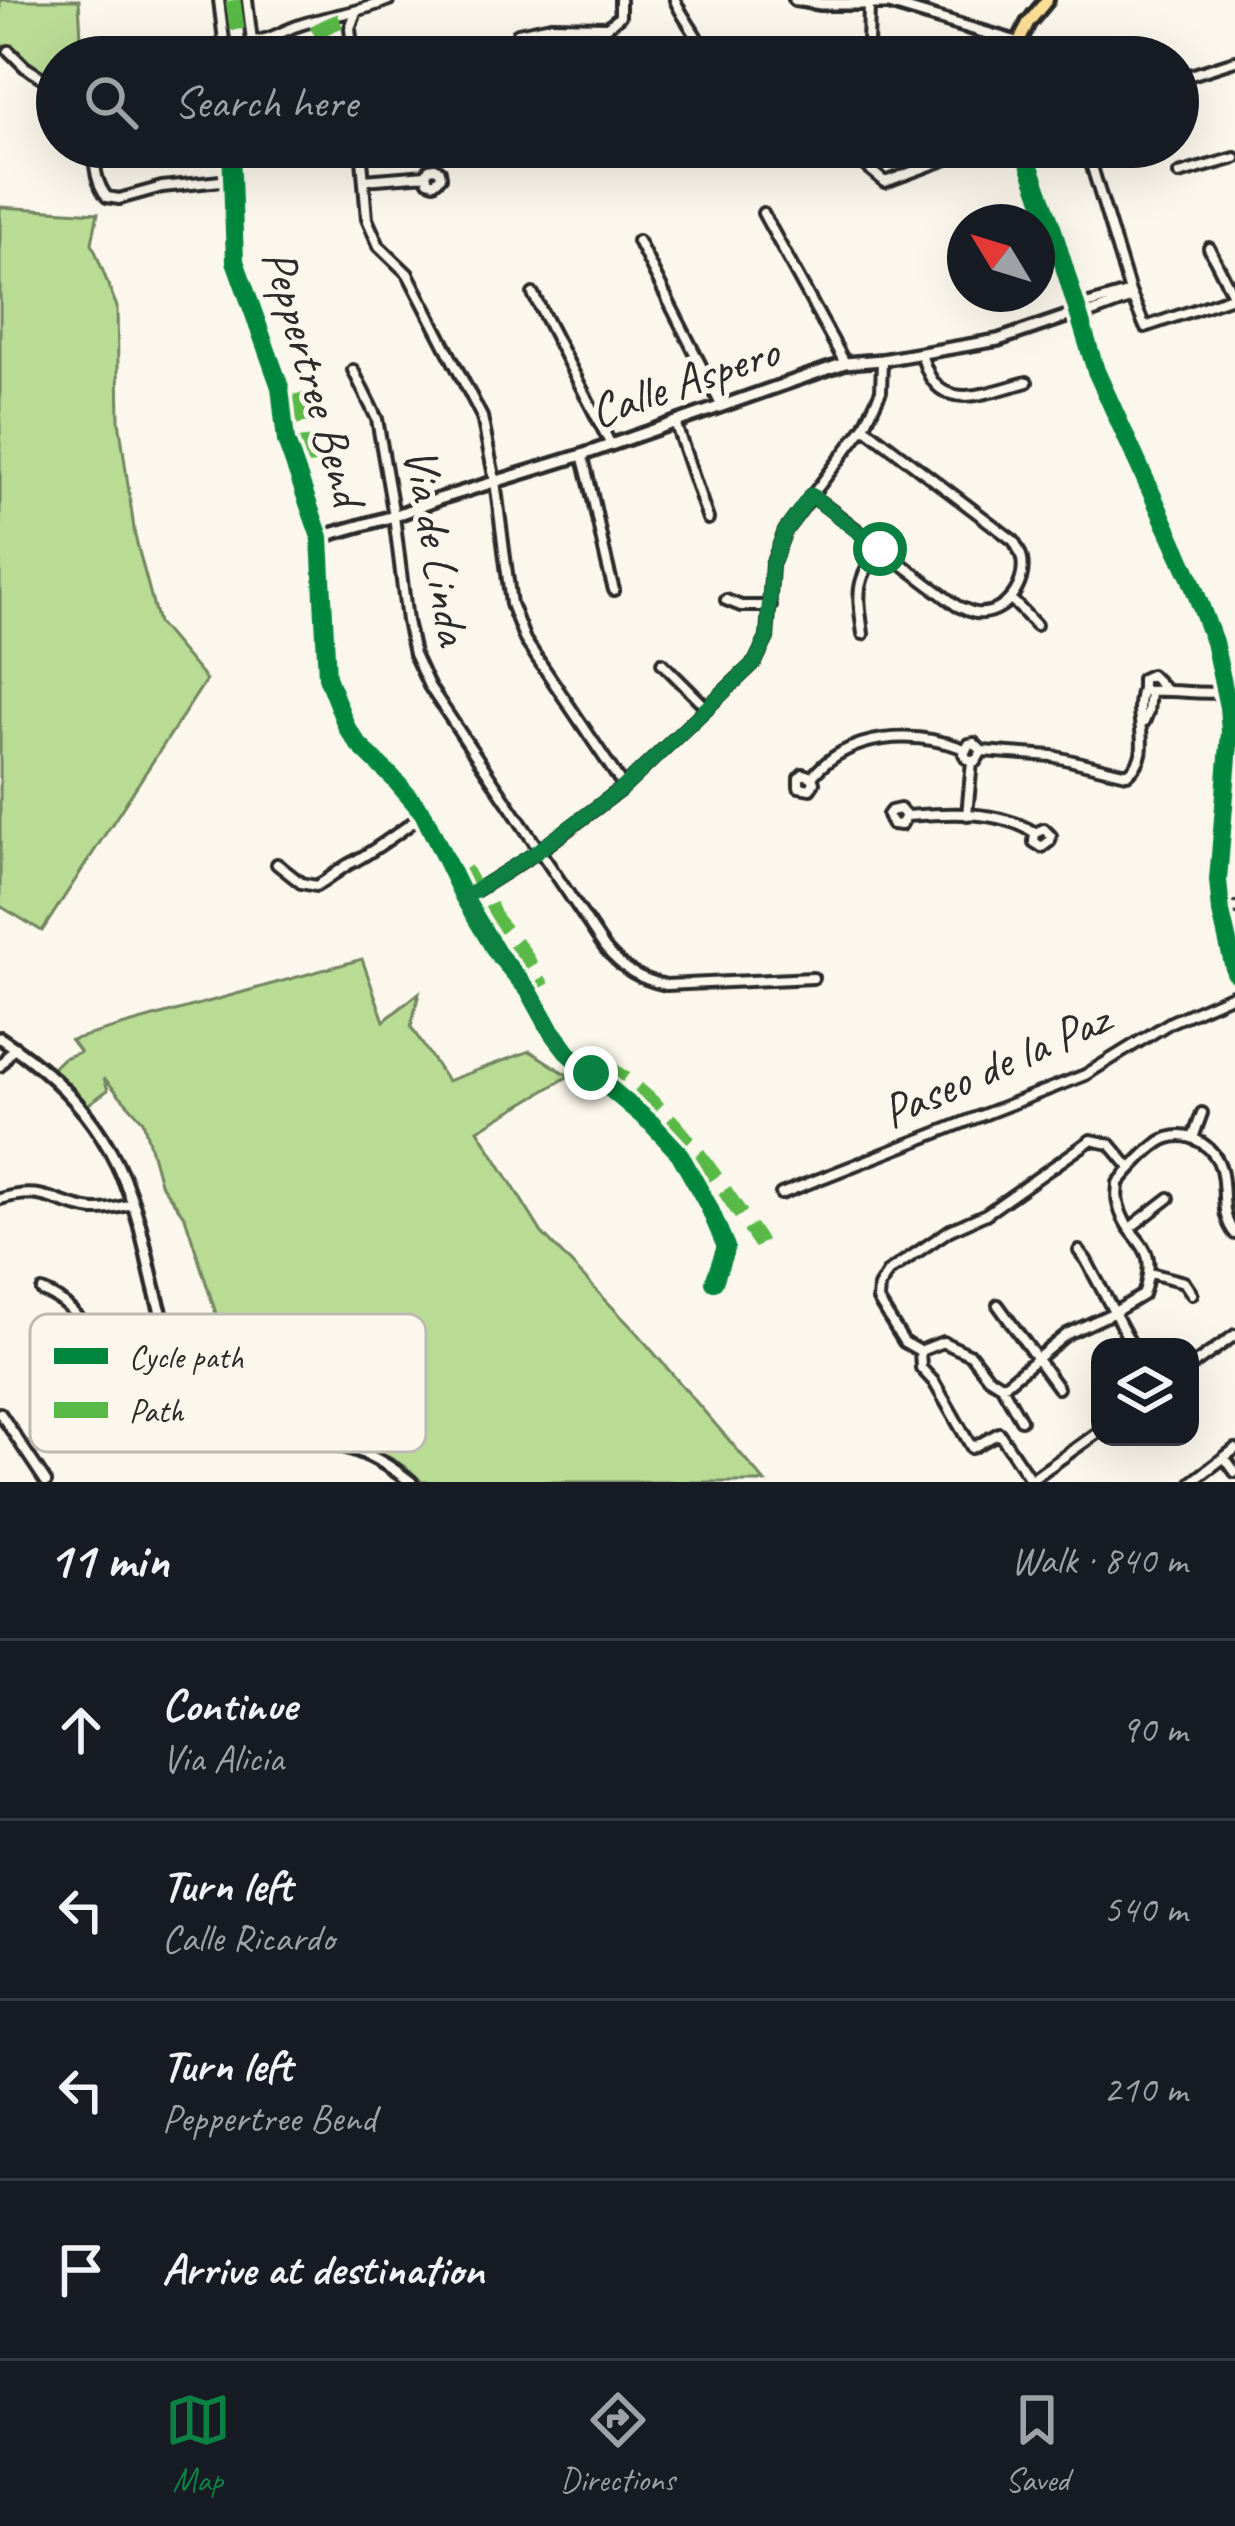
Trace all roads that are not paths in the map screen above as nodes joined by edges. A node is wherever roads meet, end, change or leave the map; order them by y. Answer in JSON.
{"nodes":[{"id":1,"x":220,"y":0,"type":"edge"},
{"id":2,"x":247,"y":0,"type":"edge"},
{"id":3,"x":389,"y":0,"type":"edge"},
{"id":4,"x":620,"y":0,"type":"edge"},
{"id":5,"x":675,"y":0,"type":"edge"},
{"id":6,"x":795,"y":0,"type":"edge"},
{"id":7,"x":1047,"y":0,"type":"edge"},
{"id":8,"x":869,"y":3,"type":"junction"},
{"id":9,"x":356,"y":12,"type":"junction"},
{"id":10,"x":518,"y":32,"type":"dead end"},
{"id":11,"x":224,"y":36,"type":"edge"},
{"id":12,"x":252,"y":36,"type":"edge"},
{"id":13,"x":276,"y":36,"type":"edge"},
{"id":14,"x":351,"y":36,"type":"edge"},
{"id":15,"x":694,"y":36,"type":"edge"},
{"id":16,"x":868,"y":36,"type":"edge"},
{"id":17,"x":997,"y":36,"type":"edge"},
{"id":18,"x":1021,"y":36,"type":"edge"},
{"id":19,"x":9,"y":52,"type":"dead end"},
{"id":20,"x":1235,"y":61,"type":"edge"},
{"id":21,"x":1199,"y":72,"type":"edge"},
{"id":22,"x":36,"y":75,"type":"edge"},
{"id":23,"x":1235,"y":158,"type":"edge"},
{"id":24,"x":95,"y":168,"type":"edge"},
{"id":25,"x":231,"y":168,"type":"edge"},
{"id":26,"x":363,"y":168,"type":"edge"},
{"id":27,"x":868,"y":168,"type":"edge"},
{"id":28,"x":923,"y":168,"type":"edge"},
{"id":29,"x":1031,"y":168,"type":"edge"},
{"id":30,"x":1092,"y":168,"type":"edge"},
{"id":31,"x":1179,"y":174,"type":"dead end"},
{"id":32,"x":426,"y":175,"type":"dead end"},
{"id":33,"x":231,"y":180,"type":"junction"},
{"id":34,"x":364,"y":180,"type":"junction"},
{"id":35,"x":763,"y":213,"type":"dead end"},
{"id":36,"x":638,"y":241,"type":"dead end"},
{"id":37,"x":1209,"y":248,"type":"dead end"},
{"id":38,"x":533,"y":294,"type":"dead end"},
{"id":39,"x":1131,"y":295,"type":"junction"},
{"id":40,"x":1234,"y":296,"type":"edge"},
{"id":41,"x":1077,"y":314,"type":"junction"},
{"id":42,"x":920,"y":354,"type":"junction"},
{"id":43,"x":882,"y":360,"type":"junction"},
{"id":44,"x":845,"y":363,"type":"junction"},
{"id":45,"x":353,"y":370,"type":"dead end"},
{"id":46,"x":1027,"y":382,"type":"dead end"},
{"id":47,"x":721,"y":405,"type":"junction"},
{"id":48,"x":676,"y":422,"type":"junction"},
{"id":49,"x":864,"y":427,"type":"junction"},
{"id":50,"x":611,"y":446,"type":"junction"},
{"id":51,"x":582,"y":455,"type":"junction"},
{"id":52,"x":495,"y":481,"type":"junction"},
{"id":53,"x":811,"y":495,"type":"junction"},
{"id":54,"x":394,"y":516,"type":"junction"},
{"id":55,"x":708,"y":519,"type":"dead end"},
{"id":56,"x":320,"y":537,"type":"junction"},
{"id":57,"x":880,"y":549,"type":"junction"},
{"id":58,"x":614,"y":590,"type":"dead end"},
{"id":59,"x":1011,"y":599,"type":"junction"},
{"id":60,"x":725,"y":600,"type":"dead end"},
{"id":61,"x":772,"y":606,"type":"junction"},
{"id":62,"x":1036,"y":625,"type":"dead end"},
{"id":63,"x":863,"y":634,"type":"dead end"},
{"id":64,"x":662,"y":664,"type":"dead end"},
{"id":65,"x":1165,"y":689,"type":"junction"},
{"id":66,"x":1146,"y":690,"type":"junction"},
{"id":67,"x":1230,"y":692,"type":"edge"},
{"id":68,"x":707,"y":708,"type":"junction"},
{"id":69,"x":1232,"y":711,"type":"edge"},
{"id":70,"x":965,"y":748,"type":"junction"},
{"id":71,"x":982,"y":751,"type":"junction"},
{"id":72,"x":972,"y":761,"type":"junction"},
{"id":73,"x":812,"y":777,"type":"dead end"},
{"id":74,"x":624,"y":787,"type":"junction"},
{"id":75,"x":424,"y":814,"type":"junction"},
{"id":76,"x":967,"y":815,"type":"junction"},
{"id":77,"x":906,"y":817,"type":"dead end"},
{"id":78,"x":1035,"y":832,"type":"dead end"},
{"id":79,"x":538,"y":851,"type":"junction"},
{"id":80,"x":277,"y":864,"type":"dead end"},
{"id":81,"x":464,"y":898,"type":"junction"},
{"id":82,"x":1235,"y":908,"type":"edge"},
{"id":83,"x":1220,"y":912,"type":"junction"},
{"id":84,"x":1235,"y":973,"type":"edge"},
{"id":85,"x":813,"y":978,"type":"dead end"},
{"id":86,"x":1235,"y":994,"type":"edge"},
{"id":87,"x":0,"y":1038,"type":"edge"},
{"id":88,"x":14,"y":1047,"type":"junction"},
{"id":89,"x":0,"y":1066,"type":"edge"},
{"id":90,"x":1202,"y":1114,"type":"dead end"},
{"id":91,"x":1193,"y":1138,"type":"junction"},
{"id":92,"x":1130,"y":1168,"type":"junction"},
{"id":93,"x":1223,"y":1184,"type":"junction"},
{"id":94,"x":1235,"y":1185,"type":"edge"},
{"id":95,"x":781,"y":1194,"type":"dead end"},
{"id":96,"x":1169,"y":1198,"type":"dead end"},
{"id":97,"x":0,"y":1199,"type":"edge"},
{"id":98,"x":132,"y":1204,"type":"junction"},
{"id":99,"x":1130,"y":1228,"type":"junction"},
{"id":100,"x":1235,"y":1234,"type":"edge"},
{"id":101,"x":1079,"y":1251,"type":"dead end"},
{"id":102,"x":1150,"y":1273,"type":"junction"},
{"id":103,"x":714,"y":1282,"type":"dead end"},
{"id":104,"x":42,"y":1291,"type":"dead end"},
{"id":105,"x":1192,"y":1294,"type":"dead end"},
{"id":106,"x":998,"y":1305,"type":"dead end"},
{"id":107,"x":1113,"y":1313,"type":"junction"},
{"id":108,"x":74,"y":1314,"type":"edge"},
{"id":109,"x":161,"y":1314,"type":"edge"},
{"id":110,"x":1235,"y":1335,"type":"edge"},
{"id":111,"x":1129,"y":1338,"type":"edge"},
{"id":112,"x":920,"y":1352,"type":"junction"},
{"id":113,"x":1039,"y":1358,"type":"junction"},
{"id":114,"x":1199,"y":1361,"type":"edge"},
{"id":115,"x":1000,"y":1385,"type":"junction"},
{"id":116,"x":1058,"y":1388,"type":"dead end"},
{"id":117,"x":0,"y":1413,"type":"edge"},
{"id":118,"x":1022,"y":1420,"type":"dead end"},
{"id":119,"x":1091,"y":1438,"type":"edge"},
{"id":120,"x":1235,"y":1449,"type":"edge"},
{"id":121,"x":361,"y":1452,"type":"edge"},
{"id":122,"x":1225,"y":1458,"type":"junction"},
{"id":123,"x":1235,"y":1472,"type":"edge"},
{"id":124,"x":1032,"y":1481,"type":"edge"},
{"id":125,"x":46,"y":1482,"type":"edge"},
{"id":126,"x":411,"y":1482,"type":"edge"},
{"id":127,"x":1192,"y":1482,"type":"edge"}],
"edges":[{"from":1,"to":11,"type":"street"},
{"from":2,"to":12,"type":"street"},
{"from":3,"to":9,"type":"street"},
{"from":4,"to":10,"type":"street"},
{"from":5,"to":15,"type":"street"},
{"from":6,"to":8,"type":"street"},
{"from":7,"to":18,"type":"main road"},
{"from":8,"to":16,"type":"street"},
{"from":8,"to":17,"type":"street"},
{"from":9,"to":13,"type":"street"},
{"from":9,"to":14,"type":"street"},
{"from":19,"to":22,"type":"street"},
{"from":20,"to":21,"type":"street"},
{"from":23,"to":31,"type":"street"},
{"from":24,"to":33,"type":"street"},
{"from":25,"to":33,"type":"street","name":"Peppertree Bend"},
{"from":26,"to":34,"type":"street"},
{"from":27,"to":28,"type":"street"},
{"from":29,"to":41,"type":"main road"},
{"from":30,"to":39,"type":"street"},
{"from":32,"to":34,"type":"street"},
{"from":33,"to":56,"type":"street","name":"Peppertree Bend"},
{"from":34,"to":52,"type":"street"},
{"from":35,"to":44,"type":"street"},
{"from":36,"to":47,"type":"street"},
{"from":37,"to":40,"type":"street"},
{"from":38,"to":50,"type":"street"},
{"from":39,"to":40,"type":"street"},
{"from":39,"to":41,"type":"street","name":"Calle Aspero"},
{"from":41,"to":42,"type":"street","name":"Calle Aspero"},
{"from":41,"to":67,"type":"main road"},
{"from":42,"to":43,"type":"street","name":"Calle Aspero"},
{"from":42,"to":46,"type":"street"},
{"from":43,"to":44,"type":"street","name":"Calle Aspero"},
{"from":43,"to":49,"type":"street"},
{"from":44,"to":47,"type":"street","name":"Calle Aspero"},
{"from":45,"to":54,"type":"street","name":"Via de Linda"},
{"from":47,"to":48,"type":"street","name":"Calle Aspero"},
{"from":48,"to":50,"type":"street","name":"Calle Aspero"},
{"from":48,"to":55,"type":"street"},
{"from":49,"to":53,"type":"street"},
{"from":49,"to":59,"type":"street"},
{"from":50,"to":51,"type":"street","name":"Calle Aspero"},
{"from":51,"to":52,"type":"street","name":"Calle Aspero"},
{"from":51,"to":58,"type":"street"},
{"from":52,"to":54,"type":"street","name":"Calle Aspero"},
{"from":52,"to":74,"type":"street"},
{"from":53,"to":57,"type":"street"},
{"from":53,"to":61,"type":"street"},
{"from":54,"to":56,"type":"street","name":"Calle Aspero"},
{"from":54,"to":79,"type":"street","name":"Via de Linda"},
{"from":56,"to":75,"type":"street","name":"Peppertree Bend"},
{"from":57,"to":59,"type":"street"},
{"from":57,"to":63,"type":"street"},
{"from":59,"to":62,"type":"street"},
{"from":60,"to":61,"type":"street"},
{"from":61,"to":68,"type":"street"},
{"from":64,"to":68,"type":"street"},
{"from":65,"to":66,"type":"street"},
{"from":65,"to":66,"type":"street"},
{"from":65,"to":67,"type":"street"},
{"from":66,"to":71,"type":"street"},
{"from":67,"to":69,"type":"main road"},
{"from":68,"to":74,"type":"street"},
{"from":69,"to":83,"type":"main road"},
{"from":70,"to":71,"type":"street"},
{"from":70,"to":72,"type":"street"},
{"from":70,"to":73,"type":"street"},
{"from":71,"to":72,"type":"street"},
{"from":72,"to":76,"type":"street"},
{"from":74,"to":79,"type":"street"},
{"from":75,"to":80,"type":"street"},
{"from":75,"to":81,"type":"street","name":"Peppertree Bend"},
{"from":76,"to":77,"type":"street"},
{"from":76,"to":78,"type":"street"},
{"from":79,"to":81,"type":"street"},
{"from":79,"to":85,"type":"street","name":"Via de Linda"},
{"from":81,"to":103,"type":"street","name":"Peppertree Bend"},
{"from":82,"to":83,"type":"street"},
{"from":83,"to":84,"type":"main road"},
{"from":86,"to":95,"type":"street","name":"Paseo de la Paz"},
{"from":87,"to":88,"type":"street"},
{"from":88,"to":89,"type":"street"},
{"from":88,"to":98,"type":"street"},
{"from":90,"to":91,"type":"street"},
{"from":91,"to":92,"type":"street"},
{"from":91,"to":93,"type":"street"},
{"from":92,"to":99,"type":"street"},
{"from":92,"to":112,"type":"street"},
{"from":93,"to":94,"type":"street"},
{"from":93,"to":100,"type":"street"},
{"from":96,"to":99,"type":"street"},
{"from":97,"to":98,"type":"street"},
{"from":98,"to":109,"type":"street"},
{"from":99,"to":102,"type":"street"},
{"from":101,"to":107,"type":"street"},
{"from":102,"to":105,"type":"street"},
{"from":102,"to":107,"type":"street"},
{"from":104,"to":108,"type":"street"},
{"from":106,"to":113,"type":"street"},
{"from":107,"to":111,"type":"street"},
{"from":107,"to":113,"type":"street"},
{"from":110,"to":114,"type":"street"},
{"from":112,"to":115,"type":"street"},
{"from":112,"to":124,"type":"street"},
{"from":113,"to":115,"type":"street"},
{"from":113,"to":116,"type":"street"},
{"from":115,"to":118,"type":"street"},
{"from":117,"to":125,"type":"street"},
{"from":119,"to":124,"type":"street"},
{"from":120,"to":122,"type":"street"},
{"from":121,"to":126,"type":"street"},
{"from":122,"to":123,"type":"street"},
{"from":122,"to":127,"type":"street"}]}
